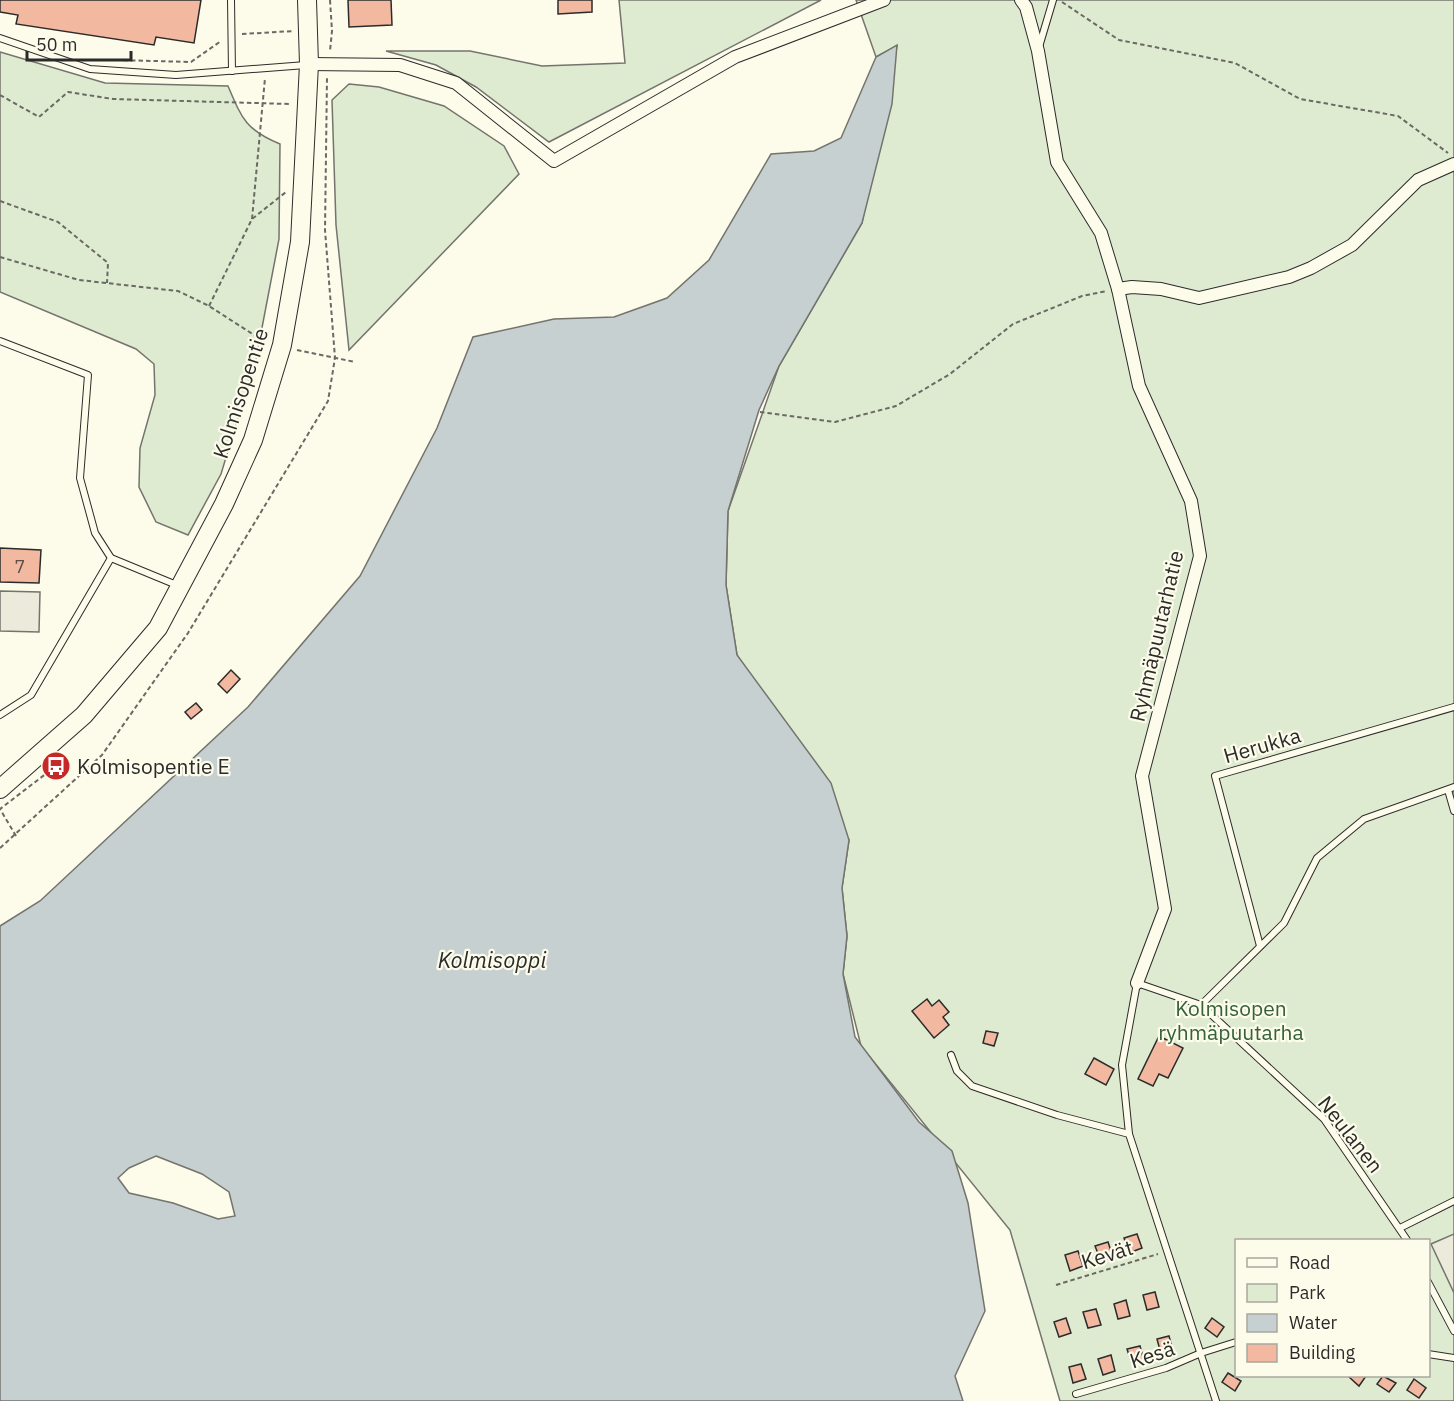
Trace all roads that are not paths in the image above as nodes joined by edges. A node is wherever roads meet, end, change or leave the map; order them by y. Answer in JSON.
{"nodes":[{"id":1,"x":231,"y":0,"type":"edge"},
{"id":2,"x":308,"y":0,"type":"edge"},
{"id":3,"x":884,"y":0,"type":"edge"},
{"id":4,"x":1021,"y":0,"type":"edge"},
{"id":5,"x":1053,"y":0,"type":"edge"},
{"id":6,"x":0,"y":38,"type":"edge"},
{"id":7,"x":1038,"y":51,"type":"junction"},
{"id":8,"x":309,"y":64,"type":"junction"},
{"id":9,"x":232,"y":71,"type":"junction"},
{"id":10,"x":1454,"y":164,"type":"edge"},
{"id":11,"x":1118,"y":289,"type":"junction"},
{"id":12,"x":0,"y":341,"type":"edge"},
{"id":13,"x":111,"y":558,"type":"junction"},
{"id":14,"x":180,"y":586,"type":"junction"},
{"id":15,"x":1454,"y":707,"type":"edge"},
{"id":16,"x":0,"y":715,"type":"edge"},
{"id":17,"x":0,"y":789,"type":"edge"},
{"id":18,"x":1451,"y":789,"type":"edge"},
{"id":19,"x":1454,"y":811,"type":"edge"},
{"id":20,"x":1260,"y":946,"type":"junction"},
{"id":21,"x":1137,"y":983,"type":"junction"},
{"id":22,"x":1201,"y":1005,"type":"junction"},
{"id":23,"x":951,"y":1055,"type":"dead end"},
{"id":24,"x":1130,"y":1134,"type":"junction"},
{"id":25,"x":1454,"y":1201,"type":"edge"},
{"id":26,"x":1400,"y":1228,"type":"junction"},
{"id":27,"x":1406,"y":1239,"type":"edge"},
{"id":28,"x":1430,"y":1286,"type":"edge"},
{"id":29,"x":1454,"y":1331,"type":"edge"},
{"id":30,"x":1235,"y":1342,"type":"edge"},
{"id":31,"x":1201,"y":1353,"type":"junction"},
{"id":32,"x":1430,"y":1354,"type":"edge"},
{"id":33,"x":1454,"y":1358,"type":"edge"},
{"id":34,"x":1076,"y":1394,"type":"dead end"},
{"id":35,"x":1216,"y":1401,"type":"edge"}],
"edges":[{"from":1,"to":9,"type":"lane"},
{"from":2,"to":8,"type":"main road","name":"Kolmisopentie"},
{"from":3,"to":8,"type":"street"},
{"from":4,"to":7,"type":"street","name":"Ryhmäpuutarhatie"},
{"from":5,"to":7,"type":"lane"},
{"from":6,"to":9,"type":"lane"},
{"from":7,"to":11,"type":"street","name":"Ryhmäpuutarhatie"},
{"from":8,"to":9,"type":"lane"},
{"from":8,"to":14,"type":"main road","name":"Kolmisopentie"},
{"from":10,"to":11,"type":"street"},
{"from":11,"to":21,"type":"street","name":"Ryhmäpuutarhatie"},
{"from":12,"to":13,"type":"lane"},
{"from":13,"to":14,"type":"lane"},
{"from":13,"to":16,"type":"lane"},
{"from":14,"to":17,"type":"main road","name":"Kolmisopentie"},
{"from":15,"to":20,"type":"lane","name":"Herukka"},
{"from":18,"to":19,"type":"lane"},
{"from":18,"to":20,"type":"lane"},
{"from":20,"to":22,"type":"lane"},
{"from":21,"to":22,"type":"lane","name":"Neulanen"},
{"from":21,"to":24,"type":"lane"},
{"from":22,"to":26,"type":"lane","name":"Neulanen"},
{"from":23,"to":24,"type":"lane"},
{"from":24,"to":31,"type":"lane"},
{"from":25,"to":26,"type":"lane"},
{"from":26,"to":27,"type":"lane","name":"Neulanen"},
{"from":28,"to":29,"type":"lane"},
{"from":30,"to":31,"type":"lane","name":"Kesä"},
{"from":31,"to":34,"type":"lane","name":"Kesä"},
{"from":31,"to":35,"type":"lane"},
{"from":32,"to":33,"type":"lane"}]}
